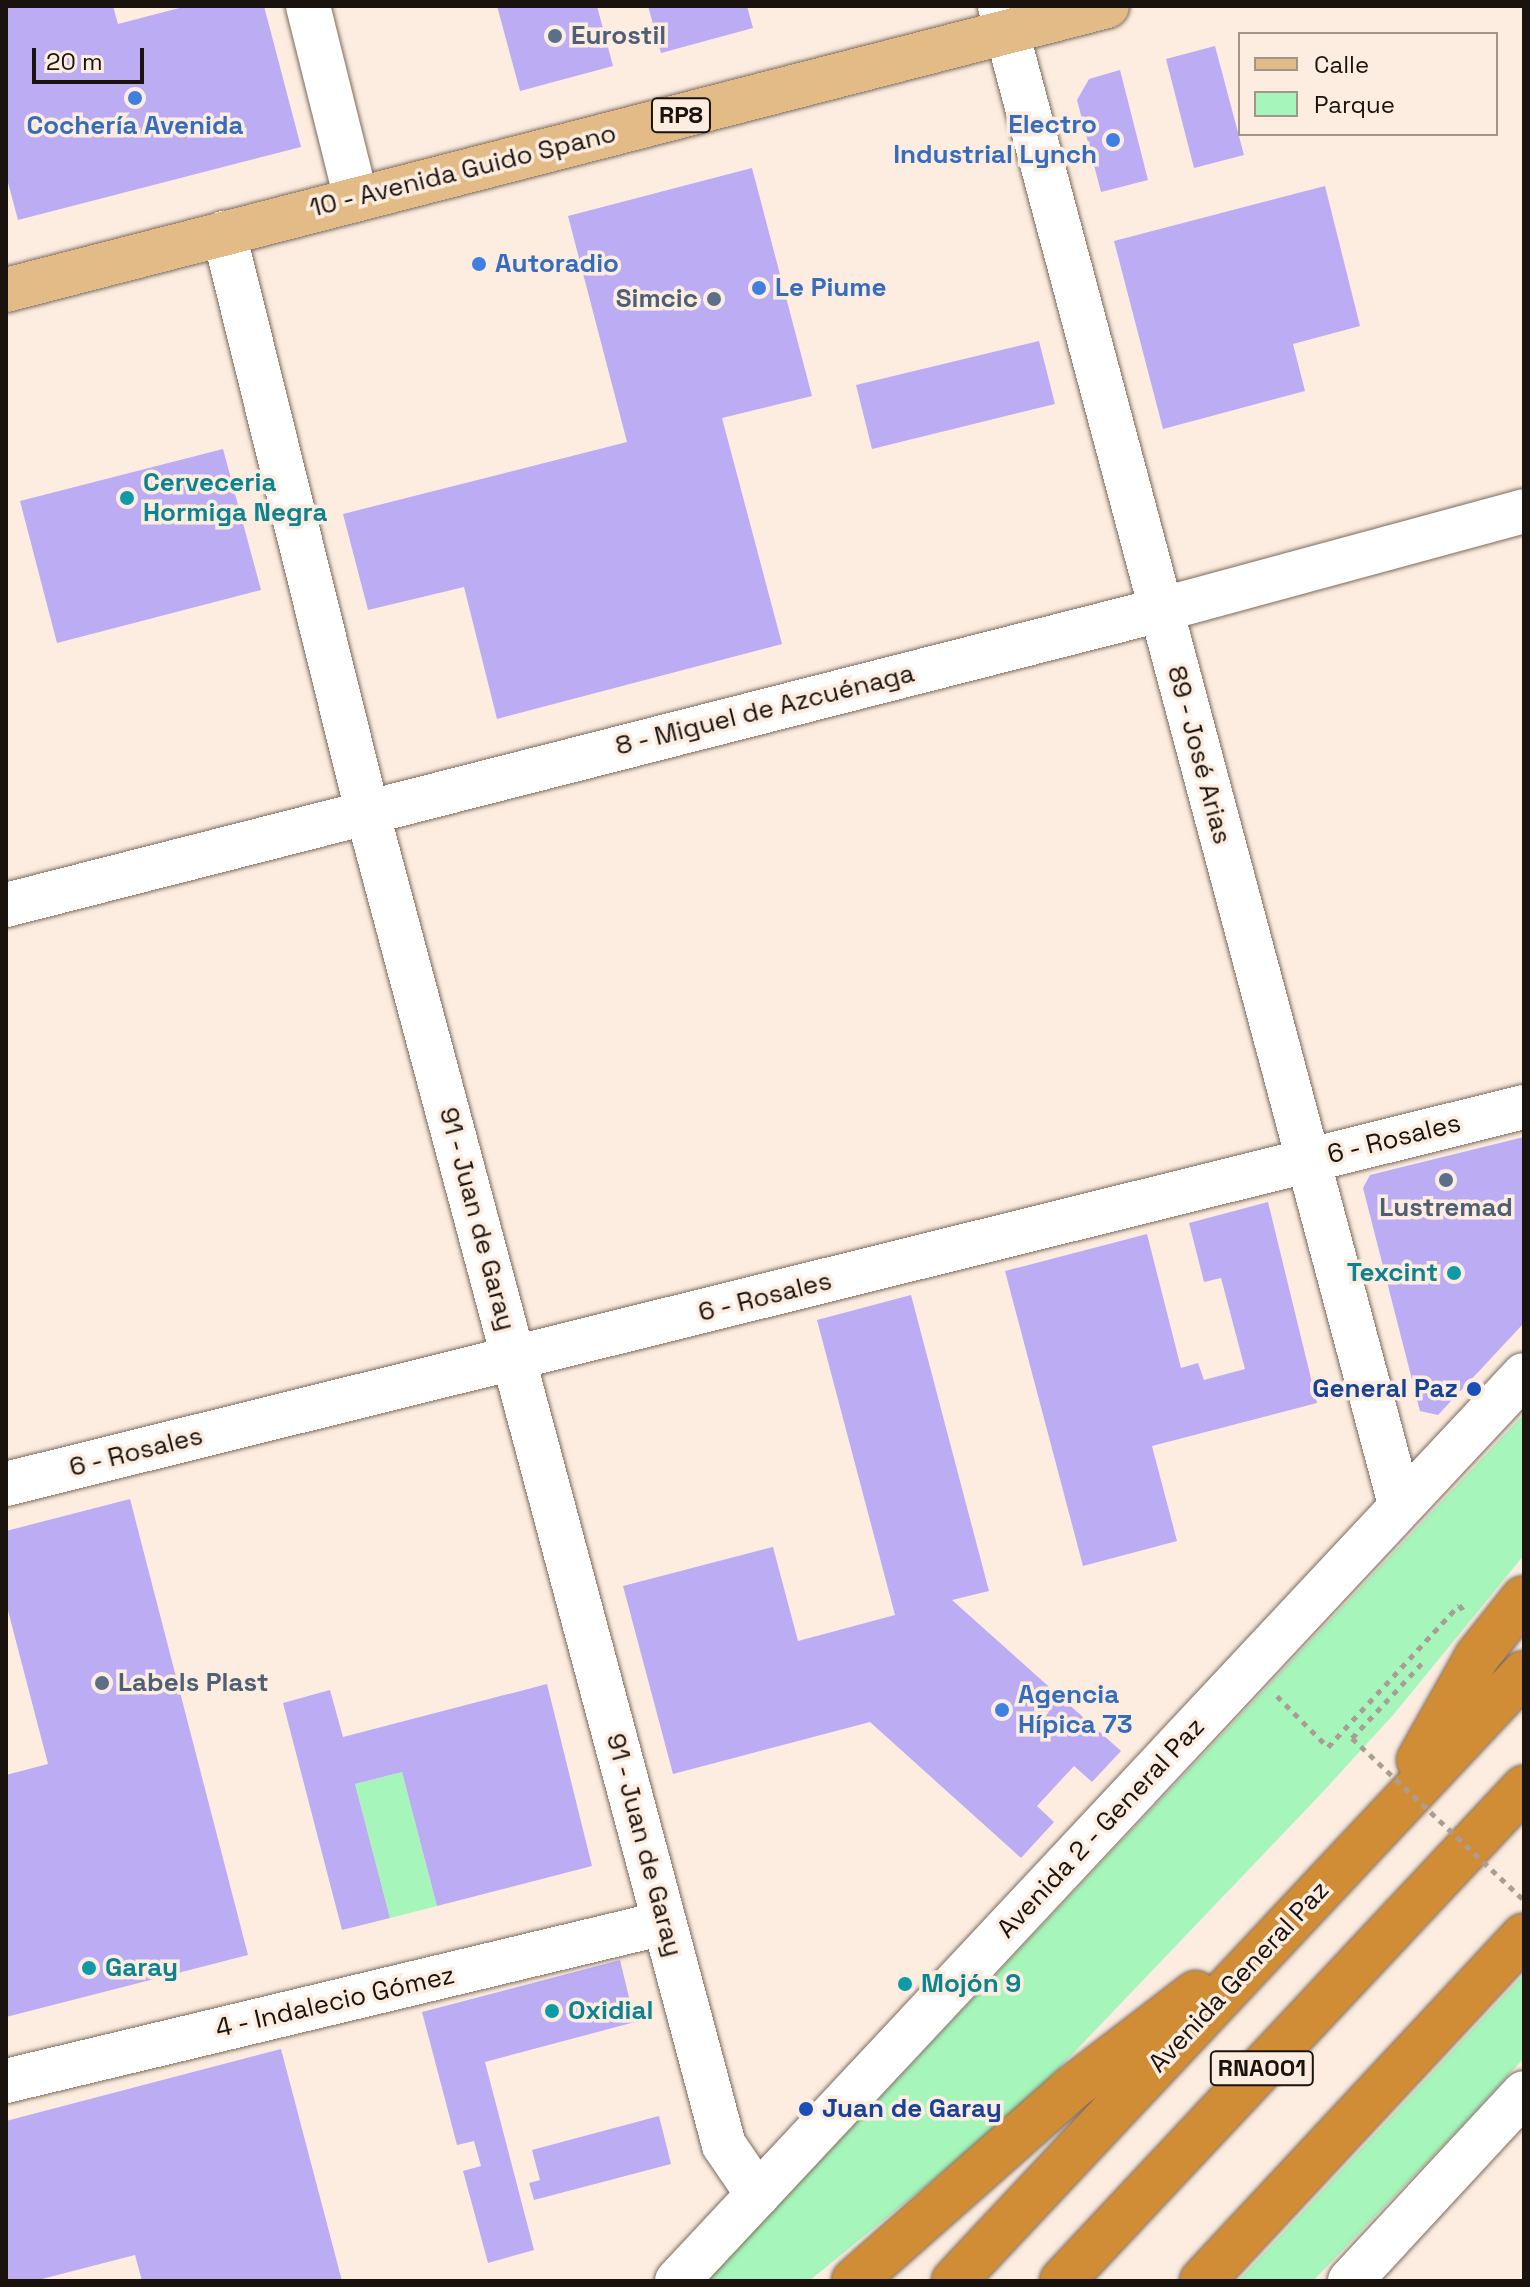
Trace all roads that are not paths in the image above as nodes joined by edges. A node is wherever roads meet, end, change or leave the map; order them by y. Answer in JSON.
{"nodes":[{"id":1,"x":308,"y":6,"type":"edge"},
{"id":2,"x":1107,"y":6,"type":"edge"},
{"id":3,"x":1003,"y":19,"type":"edge"},
{"id":4,"x":356,"y":198,"type":"junction"},
{"id":5,"x":224,"y":233,"type":"junction"},
{"id":6,"x":6,"y":290,"type":"edge"},
{"id":7,"x":1524,"y":511,"type":"edge"},
{"id":8,"x":1160,"y":610,"type":"junction"},
{"id":9,"x":367,"y":811,"type":"junction"},
{"id":10,"x":6,"y":905,"type":"edge"},
{"id":11,"x":1524,"y":1107,"type":"edge"},
{"id":12,"x":1307,"y":1161,"type":"junction"},
{"id":13,"x":515,"y":1359,"type":"junction"},
{"id":14,"x":1524,"y":1375,"type":"edge"},
{"id":15,"x":6,"y":1484,"type":"edge"},
{"id":16,"x":1400,"y":1504,"type":"junction"},
{"id":17,"x":1524,"y":1598,"type":"edge"},
{"id":18,"x":1524,"y":1673,"type":"edge"},
{"id":19,"x":1524,"y":1788,"type":"edge"},
{"id":20,"x":1382,"y":1824,"type":"junction"},
{"id":21,"x":1299,"y":1914,"type":"junction"},
{"id":22,"x":664,"y":1923,"type":"junction"},
{"id":23,"x":1524,"y":1936,"type":"edge"},
{"id":24,"x":6,"y":2081,"type":"edge"},
{"id":25,"x":1524,"y":2093,"type":"edge"},
{"id":26,"x":758,"y":2195,"type":"junction"},
{"id":27,"x":1213,"y":2273,"type":"edge"},
{"id":28,"x":677,"y":2281,"type":"edge"},
{"id":29,"x":854,"y":2281,"type":"edge"},
{"id":30,"x":954,"y":2281,"type":"edge"},
{"id":31,"x":1062,"y":2281,"type":"edge"},
{"id":32,"x":1350,"y":2281,"type":"edge"}],
"edges":[{"from":1,"to":4,"type":"street"},
{"from":2,"to":3,"type":"main road","name":"10 - Avenida Guido Spano","number":"RP8"},
{"from":3,"to":4,"type":"main road","name":"10 - Avenida Guido Spano","number":"RP8"},
{"from":3,"to":8,"type":"street","name":"89 - José Arias"},
{"from":4,"to":5,"type":"main road","name":"10 - Avenida Guido Spano","number":"RP8"},
{"from":5,"to":6,"type":"main road","name":"10 - Avenida Guido Spano","number":"RP8"},
{"from":5,"to":9,"type":"street","name":"91 - Juan de Garay"},
{"from":7,"to":8,"type":"street","name":"8 - Miguel de Azcuénaga"},
{"from":8,"to":9,"type":"street","name":"8 - Miguel de Azcuénaga"},
{"from":8,"to":12,"type":"street","name":"89 - José Arias"},
{"from":9,"to":10,"type":"street","name":"8 - Miguel de Azcuénaga"},
{"from":9,"to":13,"type":"street","name":"91 - Juan de Garay"},
{"from":11,"to":12,"type":"street","name":"6 - Rosales"},
{"from":12,"to":13,"type":"street","name":"6 - Rosales"},
{"from":12,"to":16,"type":"street","name":"89 - José Arias"},
{"from":13,"to":15,"type":"street","name":"6 - Rosales"},
{"from":13,"to":22,"type":"street","name":"91 - Juan de Garay"},
{"from":14,"to":16,"type":"street","name":"Avenida 2 - General Paz"},
{"from":16,"to":26,"type":"street","name":"Avenida 2 - General Paz"},
{"from":17,"to":20,"type":"highway"},
{"from":18,"to":20,"type":"highway","name":"Avenida General Paz","number":"RNA001"},
{"from":19,"to":31,"type":"highway","number":"RNA001"},
{"from":20,"to":21,"type":"highway","name":"Avenida General Paz","number":"RNA001"},
{"from":21,"to":29,"type":"highway"},
{"from":21,"to":30,"type":"highway","name":"Avenida General Paz","number":"RNA001"},
{"from":22,"to":24,"type":"street","name":"4 - Indalecio Gómez"},
{"from":22,"to":26,"type":"street","name":"91 - Juan de Garay"},
{"from":23,"to":27,"type":"highway"},
{"from":25,"to":32,"type":"street"},
{"from":26,"to":28,"type":"street","name":"Avenida 2 - General Paz"}]}
